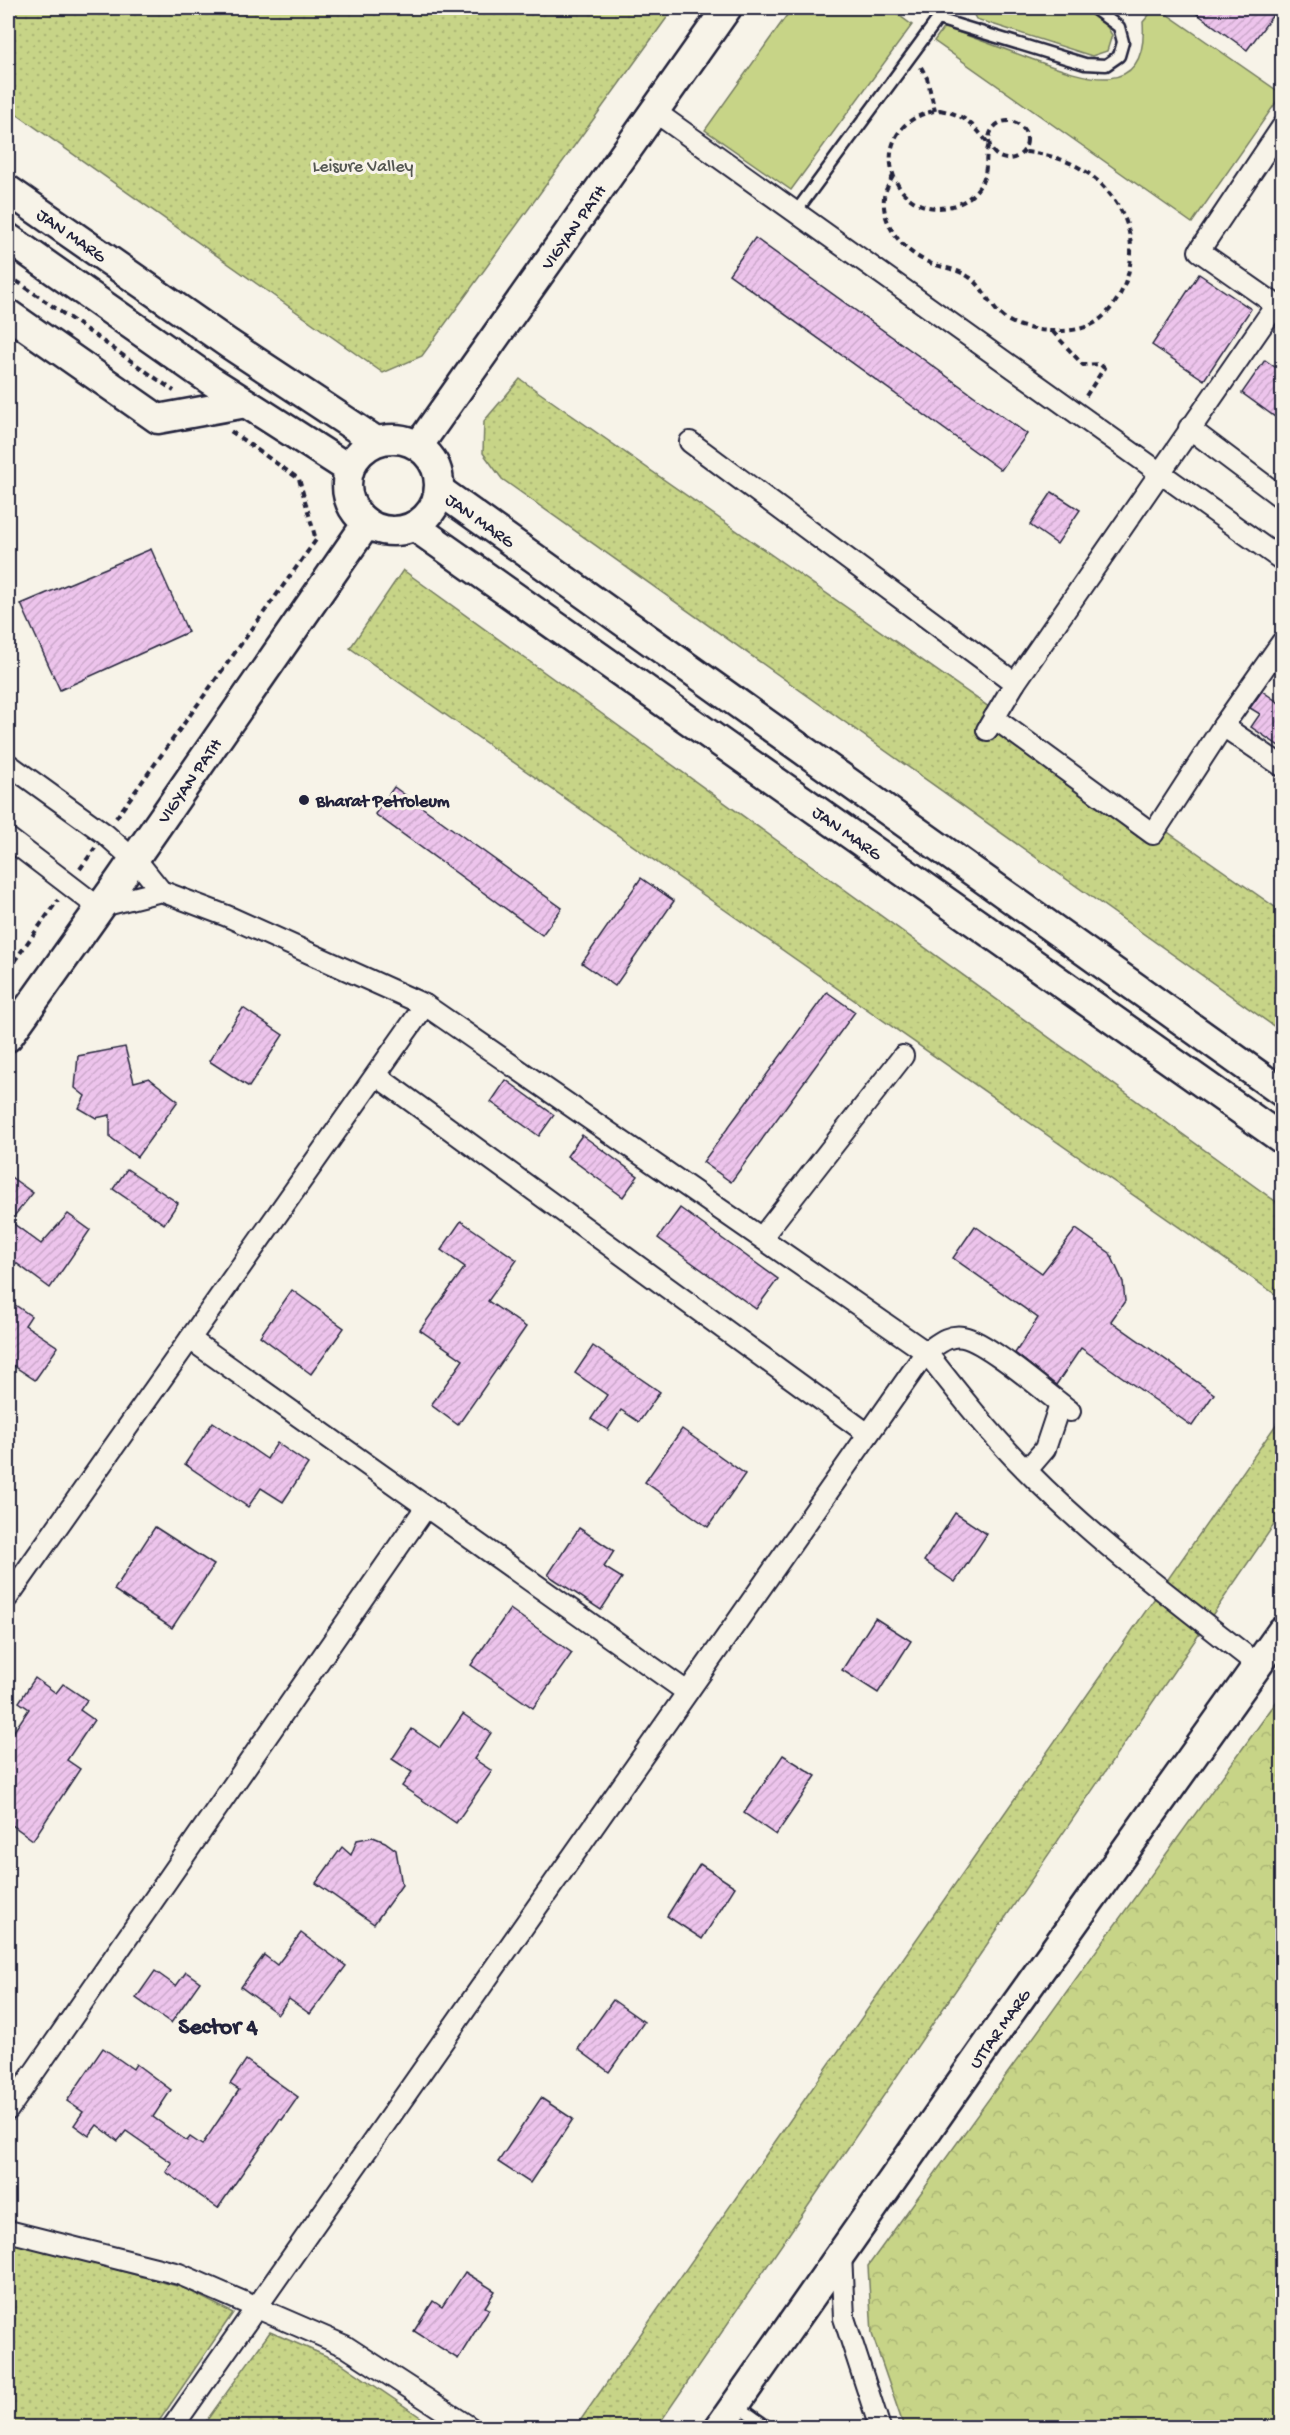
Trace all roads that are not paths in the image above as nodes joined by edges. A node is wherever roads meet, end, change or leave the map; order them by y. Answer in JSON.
{"nodes":[{"id":1,"x":727,"y":8,"type":"edge"},
{"id":2,"x":946,"y":8,"type":"edge"},
{"id":3,"x":1093,"y":8,"type":"edge"},
{"id":4,"x":938,"y":19,"type":"junction"},
{"id":5,"x":654,"y":111,"type":"junction"},
{"id":6,"x":1282,"y":127,"type":"edge"},
{"id":7,"x":8,"y":190,"type":"edge"},
{"id":8,"x":795,"y":213,"type":"junction"},
{"id":9,"x":8,"y":238,"type":"edge"},
{"id":10,"x":1279,"y":307,"type":"edge"},
{"id":11,"x":8,"y":314,"type":"edge"},
{"id":12,"x":246,"y":403,"type":"junction"},
{"id":13,"x":1190,"y":428,"type":"junction"},
{"id":14,"x":376,"y":441,"type":"junction"},
{"id":15,"x":690,"y":442,"type":"dead end"},
{"id":16,"x":419,"y":445,"type":"junction"},
{"id":17,"x":349,"y":469,"type":"junction"},
{"id":18,"x":1158,"y":473,"type":"junction"},
{"id":19,"x":439,"y":490,"type":"junction"},
{"id":20,"x":1282,"y":498,"type":"edge"},
{"id":21,"x":367,"y":524,"type":"junction"},
{"id":22,"x":414,"y":526,"type":"junction"},
{"id":23,"x":1282,"y":560,"type":"edge"},
{"id":24,"x":1282,"y":642,"type":"edge"},
{"id":25,"x":1015,"y":683,"type":"junction"},
{"id":26,"x":1223,"y":726,"type":"junction"},
{"id":27,"x":8,"y":764,"type":"edge"},
{"id":28,"x":1282,"y":766,"type":"edge"},
{"id":29,"x":8,"y":838,"type":"edge"},
{"id":30,"x":134,"y":859,"type":"junction"},
{"id":31,"x":161,"y":891,"type":"junction"},
{"id":32,"x":98,"y":907,"type":"junction"},
{"id":33,"x":425,"y":1005,"type":"junction"},
{"id":34,"x":8,"y":1036,"type":"edge"},
{"id":35,"x":903,"y":1056,"type":"dead end"},
{"id":36,"x":377,"y":1076,"type":"junction"},
{"id":37,"x":1282,"y":1092,"type":"edge"},
{"id":38,"x":1282,"y":1139,"type":"edge"},
{"id":39,"x":762,"y":1238,"type":"junction"},
{"id":40,"x":190,"y":1339,"type":"junction"},
{"id":41,"x":926,"y":1352,"type":"junction"},
{"id":42,"x":868,"y":1434,"type":"junction"},
{"id":43,"x":1026,"y":1470,"type":"junction"},
{"id":44,"x":426,"y":1507,"type":"junction"},
{"id":45,"x":8,"y":1597,"type":"edge"},
{"id":46,"x":1282,"y":1631,"type":"edge"},
{"id":47,"x":1258,"y":1665,"type":"junction"},
{"id":48,"x":687,"y":1692,"type":"junction"},
{"id":49,"x":8,"y":2110,"type":"edge"},
{"id":50,"x":8,"y":2231,"type":"edge"},
{"id":51,"x":841,"y":2253,"type":"junction"},
{"id":52,"x":256,"y":2307,"type":"junction"},
{"id":53,"x":735,"y":2404,"type":"junction"},
{"id":54,"x":172,"y":2427,"type":"edge"},
{"id":55,"x":471,"y":2427,"type":"edge"},
{"id":56,"x":719,"y":2427,"type":"edge"},
{"id":57,"x":769,"y":2427,"type":"edge"},
{"id":58,"x":880,"y":2427,"type":"edge"}],
"edges":[{"from":1,"to":5,"type":"main road","name":"VIGYAN PATH"},
{"from":2,"to":4,"type":"lane"},
{"from":3,"to":4,"type":"lane"},
{"from":4,"to":8,"type":"lane"},
{"from":5,"to":8,"type":"street"},
{"from":5,"to":16,"type":"main road","name":"VIGYAN PATH"},
{"from":6,"to":10,"type":"street"},
{"from":7,"to":14,"type":"main road","name":"JAN MARG"},
{"from":8,"to":18,"type":"street"},
{"from":9,"to":12,"type":"main road"},
{"from":10,"to":13,"type":"street"},
{"from":11,"to":12,"type":"main road"},
{"from":12,"to":17,"type":"main road"},
{"from":13,"to":18,"type":"street"},
{"from":13,"to":20,"type":"street"},
{"from":14,"to":16,"type":"main road"},
{"from":14,"to":17,"type":"main road"},
{"from":15,"to":25,"type":"street"},
{"from":16,"to":19,"type":"main road"},
{"from":17,"to":21,"type":"main road"},
{"from":18,"to":23,"type":"street"},
{"from":18,"to":25,"type":"street"},
{"from":19,"to":22,"type":"main road"},
{"from":19,"to":37,"type":"main road","name":"JAN MARG"},
{"from":21,"to":22,"type":"main road"},
{"from":21,"to":30,"type":"main road","name":"VIGYAN PATH"},
{"from":22,"to":38,"type":"main road","name":"JAN MARG"},
{"from":24,"to":26,"type":"street"},
{"from":25,"to":26,"type":"street"},
{"from":26,"to":28,"type":"street"},
{"from":27,"to":30,"type":"street"},
{"from":29,"to":32,"type":"street"},
{"from":30,"to":31,"type":"street"},
{"from":30,"to":32,"type":"main road","name":"VIGYAN PATH"},
{"from":31,"to":32,"type":"street"},
{"from":31,"to":33,"type":"street"},
{"from":32,"to":34,"type":"main road","name":"VIGYAN PATH"},
{"from":33,"to":36,"type":"street"},
{"from":33,"to":39,"type":"street"},
{"from":35,"to":39,"type":"street"},
{"from":36,"to":40,"type":"street"},
{"from":36,"to":42,"type":"street"},
{"from":39,"to":41,"type":"street"},
{"from":40,"to":44,"type":"street"},
{"from":40,"to":45,"type":"street"},
{"from":41,"to":42,"type":"street"},
{"from":41,"to":43,"type":"street"},
{"from":41,"to":43,"type":"street"},
{"from":42,"to":48,"type":"street"},
{"from":43,"to":47,"type":"street"},
{"from":44,"to":48,"type":"street"},
{"from":44,"to":49,"type":"street"},
{"from":46,"to":47,"type":"main road","name":"UTTAR MARG"},
{"from":47,"to":51,"type":"main road","name":"UTTAR MARG"},
{"from":48,"to":52,"type":"street"},
{"from":50,"to":52,"type":"street"},
{"from":51,"to":53,"type":"main road","name":"UTTAR MARG"},
{"from":51,"to":58,"type":"street"},
{"from":52,"to":54,"type":"street"},
{"from":52,"to":55,"type":"street"},
{"from":53,"to":56,"type":"main road","name":"UTTAR MARG"},
{"from":53,"to":57,"type":"lane"}]}
